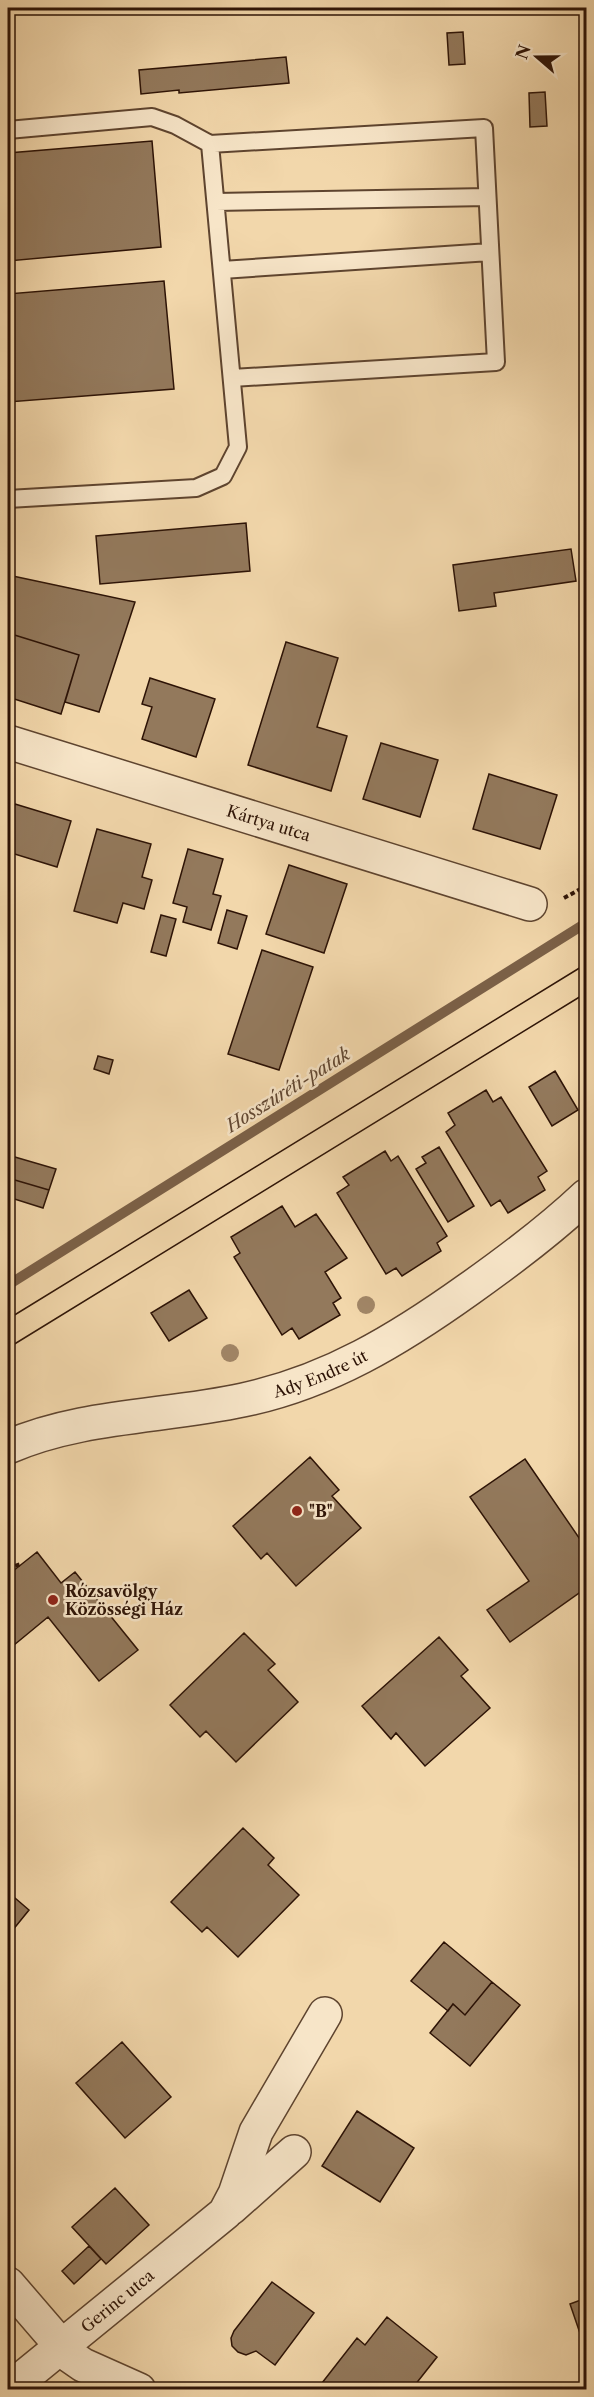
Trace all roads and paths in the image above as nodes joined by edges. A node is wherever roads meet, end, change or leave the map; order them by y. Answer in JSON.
{"nodes":[{"id":1,"x":8,"y":130,"type":"edge"},
{"id":2,"x":210,"y":144,"type":"junction"},
{"id":3,"x":488,"y":197,"type":"junction"},
{"id":4,"x":216,"y":202,"type":"junction"},
{"id":5,"x":490,"y":252,"type":"junction"},
{"id":6,"x":222,"y":270,"type":"junction"},
{"id":7,"x":232,"y":378,"type":"junction"},
{"id":8,"x":8,"y":500,"type":"edge"},
{"id":9,"x":8,"y":742,"type":"edge"},
{"id":10,"x":530,"y":904,"type":"dead end"},
{"id":11,"x":586,"y":1196,"type":"edge"},
{"id":12,"x":8,"y":1447,"type":"edge"},
{"id":13,"x":21,"y":1564,"type":"dead end"},
{"id":14,"x":8,"y":1568,"type":"edge"},
{"id":15,"x":325,"y":2014,"type":"dead end"},
{"id":16,"x":294,"y":2152,"type":"dead end"},
{"id":17,"x":225,"y":2213,"type":"junction"},
{"id":18,"x":8,"y":2284,"type":"edge"},
{"id":19,"x":62,"y":2347,"type":"junction"},
{"id":20,"x":8,"y":2390,"type":"edge"},
{"id":21,"x":139,"y":2390,"type":"edge"}],
"edges":[{"from":1,"to":2,"type":"lane"},
{"from":2,"to":3,"type":"lane"},
{"from":2,"to":4,"type":"lane"},
{"from":3,"to":4,"type":"lane"},
{"from":3,"to":5,"type":"lane"},
{"from":4,"to":6,"type":"lane"},
{"from":5,"to":6,"type":"lane"},
{"from":5,"to":7,"type":"lane"},
{"from":6,"to":7,"type":"lane"},
{"from":7,"to":8,"type":"lane"},
{"from":9,"to":10,"type":"street","name":"Kártya utca"},
{"from":11,"to":12,"type":"street","name":"Ady Endre út"},
{"from":13,"to":14,"type":"path"},
{"from":15,"to":17,"type":"street","name":"Gerinc utca"},
{"from":16,"to":17,"type":"street","name":"Gerinc utca"},
{"from":17,"to":19,"type":"street","name":"Gerinc utca"},
{"from":18,"to":19,"type":"street"},
{"from":19,"to":20,"type":"street","name":"Gerinc utca"},
{"from":19,"to":21,"type":"street"}]}
